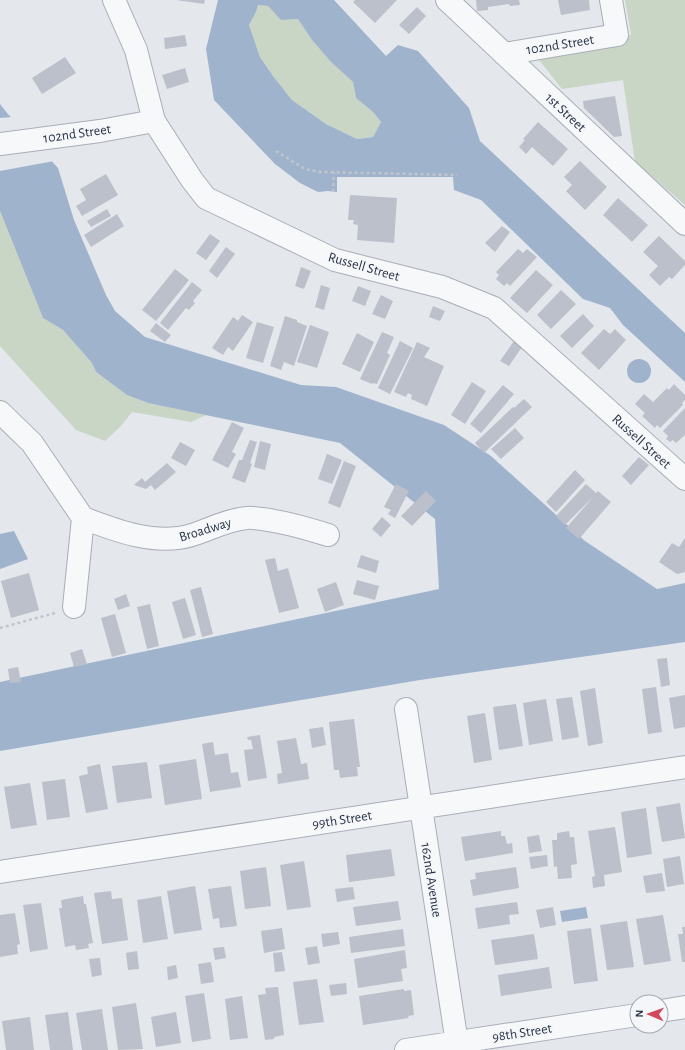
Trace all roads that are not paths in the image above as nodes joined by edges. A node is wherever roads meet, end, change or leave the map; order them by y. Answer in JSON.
{"nodes":[{"id":1,"x":114,"y":0,"type":"edge"},
{"id":2,"x":447,"y":0,"type":"edge"},
{"id":3,"x":612,"y":0,"type":"edge"},
{"id":4,"x":504,"y":54,"type":"junction"},
{"id":5,"x":154,"y":121,"type":"junction"},
{"id":6,"x":0,"y":144,"type":"edge"},
{"id":7,"x":685,"y":224,"type":"edge"},
{"id":8,"x":0,"y":412,"type":"edge"},
{"id":9,"x":685,"y":479,"type":"edge"},
{"id":10,"x":83,"y":518,"type":"junction"},
{"id":11,"x":328,"y":535,"type":"dead end"},
{"id":12,"x":74,"y":607,"type":"road end"},
{"id":13,"x":406,"y":709,"type":"dead end"},
{"id":14,"x":685,"y":767,"type":"edge"},
{"id":15,"x":421,"y":807,"type":"junction"},
{"id":16,"x":0,"y":872,"type":"edge"},
{"id":17,"x":685,"y":1007,"type":"edge"},
{"id":18,"x":669,"y":1010,"type":"edge"},
{"id":19,"x":629,"y":1016,"type":"edge"},
{"id":20,"x":458,"y":1046,"type":"edge"},
{"id":21,"x":406,"y":1050,"type":"edge"}],
"edges":[{"from":1,"to":5,"type":"street","name":"Russell Street"},
{"from":2,"to":4,"type":"street","name":"1st Street"},
{"from":3,"to":4,"type":"street","name":"102nd Street"},
{"from":4,"to":7,"type":"street","name":"1st Street"},
{"from":5,"to":6,"type":"street","name":"102nd Street"},
{"from":5,"to":9,"type":"street","name":"Russell Street"},
{"from":8,"to":10,"type":"street"},
{"from":10,"to":11,"type":"street","name":"Broadway"},
{"from":10,"to":12,"type":"street"},
{"from":13,"to":15,"type":"street","name":"162nd Avenue"},
{"from":14,"to":15,"type":"street","name":"99th Street"},
{"from":15,"to":16,"type":"street","name":"99th Street"},
{"from":15,"to":20,"type":"street","name":"162nd Avenue"},
{"from":17,"to":18,"type":"street"},
{"from":19,"to":20,"type":"street","name":"98th Street"},
{"from":20,"to":21,"type":"street","name":"98th Street"}]}
